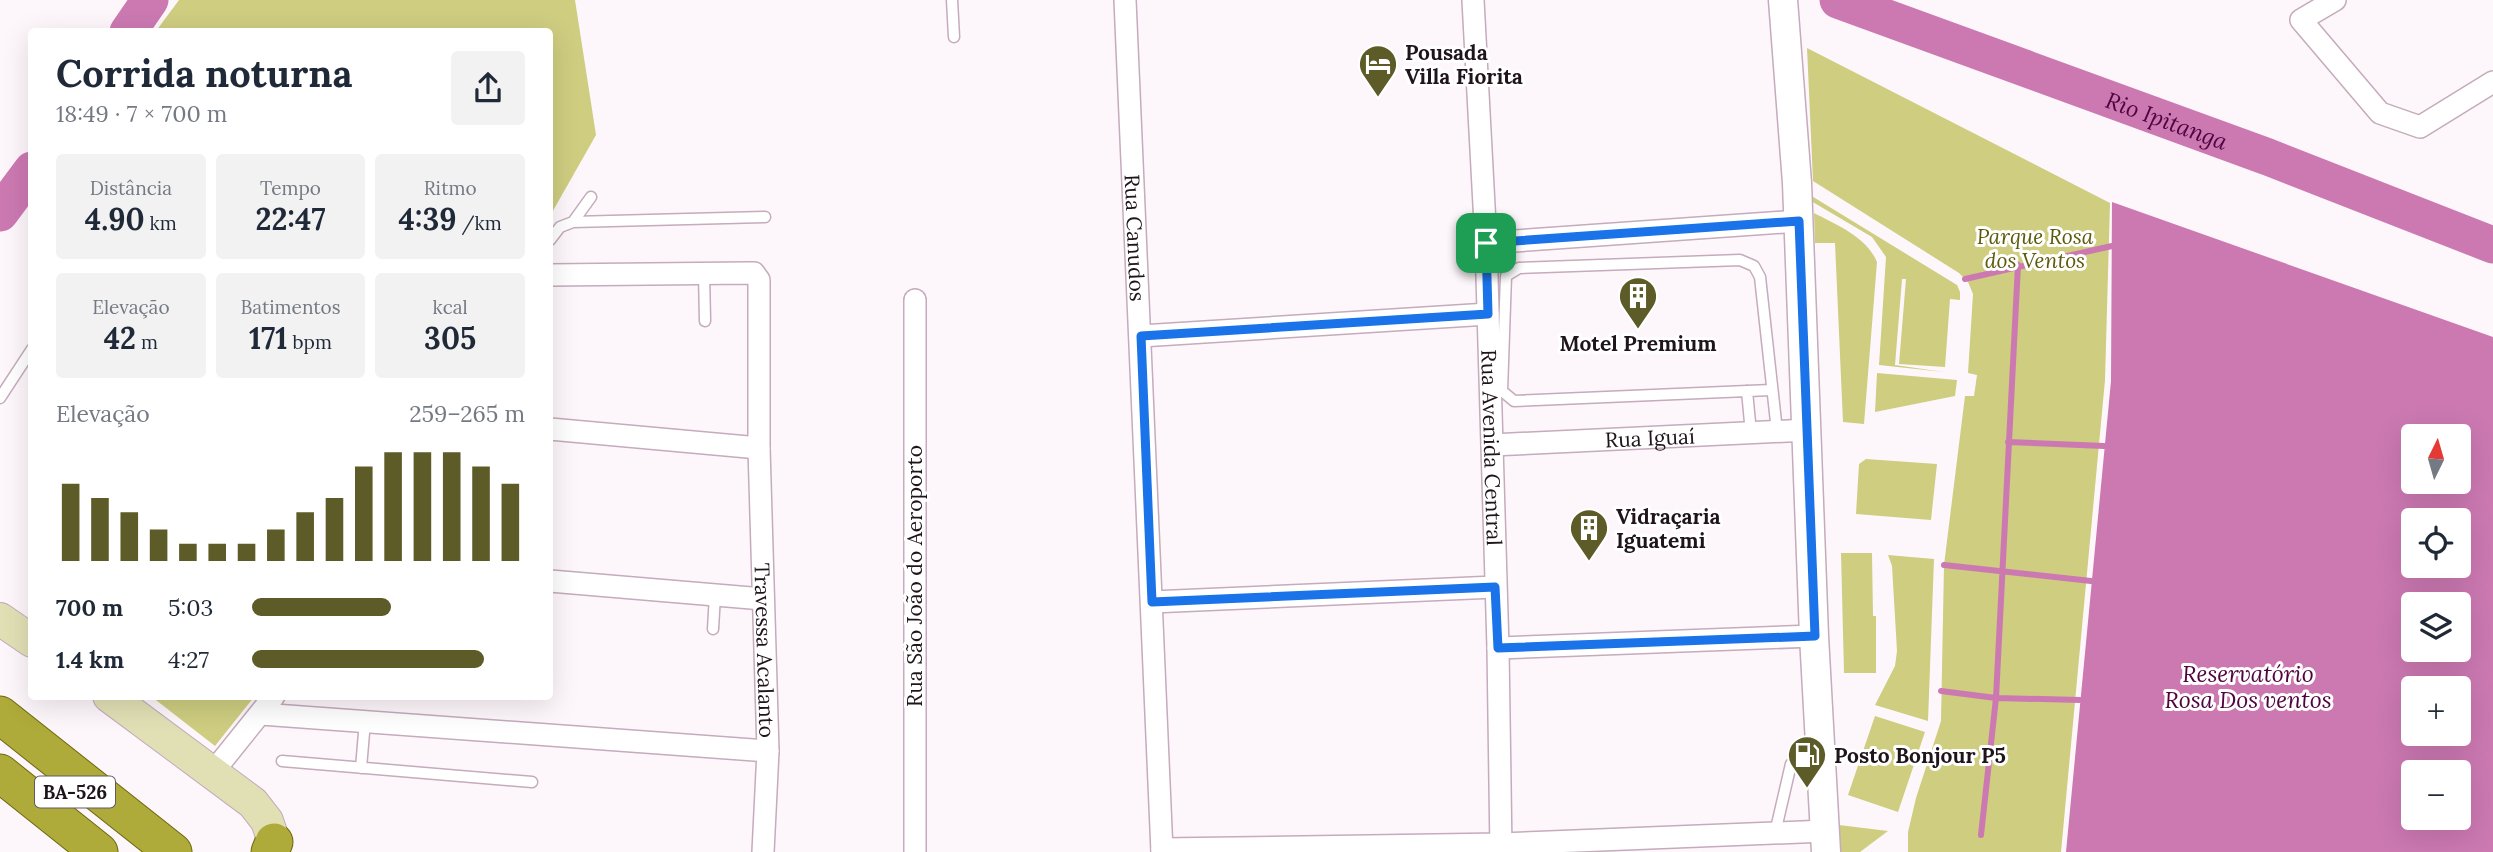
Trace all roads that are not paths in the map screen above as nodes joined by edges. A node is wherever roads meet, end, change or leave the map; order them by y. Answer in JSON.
{"nodes":[{"id":1,"x":952,"y":0,"type":"edge"},
{"id":2,"x":1125,"y":0,"type":"edge"},
{"id":3,"x":1473,"y":0,"type":"edge"},
{"id":4,"x":1783,"y":0,"type":"edge"},
{"id":5,"x":2335,"y":0,"type":"edge"},
{"id":6,"x":954,"y":37,"type":"dead end"},
{"id":7,"x":2493,"y":82,"type":"edge"},
{"id":8,"x":592,"y":197,"type":"dead end"},
{"id":9,"x":765,"y":217,"type":"dead end"},
{"id":10,"x":1799,"y":221,"type":"junction"},
{"id":11,"x":573,"y":222,"type":"junction"},
{"id":12,"x":553,"y":236,"type":"edge"},
{"id":13,"x":1486,"y":243,"type":"junction"},
{"id":14,"x":704,"y":273,"type":"junction"},
{"id":15,"x":553,"y":275,"type":"edge"},
{"id":16,"x":915,"y":300,"type":"dead end"},
{"id":17,"x":1488,"y":314,"type":"junction"},
{"id":18,"x":705,"y":321,"type":"dead end"},
{"id":19,"x":1141,"y":336,"type":"junction"},
{"id":20,"x":28,"y":355,"type":"edge"},
{"id":21,"x":1771,"y":390,"type":"junction"},
{"id":22,"x":1747,"y":391,"type":"junction"},
{"id":23,"x":0,"y":398,"type":"edge"},
{"id":24,"x":553,"y":429,"type":"edge"},
{"id":25,"x":1808,"y":430,"type":"junction"},
{"id":26,"x":1777,"y":431,"type":"junction"},
{"id":27,"x":1751,"y":433,"type":"junction"},
{"id":28,"x":1492,"y":445,"type":"junction"},
{"id":29,"x":759,"y":448,"type":"junction"},
{"id":30,"x":553,"y":581,"type":"edge"},
{"id":31,"x":1495,"y":587,"type":"junction"},
{"id":32,"x":715,"y":595,"type":"junction"},
{"id":33,"x":763,"y":598,"type":"junction"},
{"id":34,"x":1152,"y":602,"type":"junction"},
{"id":35,"x":0,"y":619,"type":"edge"},
{"id":36,"x":713,"y":629,"type":"dead end"},
{"id":37,"x":1815,"y":636,"type":"junction"},
{"id":38,"x":28,"y":637,"type":"edge"},
{"id":39,"x":1498,"y":648,"type":"junction"},
{"id":40,"x":114,"y":700,"type":"edge"},
{"id":41,"x":271,"y":700,"type":"edge"},
{"id":42,"x":261,"y":714,"type":"junction"},
{"id":43,"x":0,"y":715,"type":"edge"},
{"id":44,"x":365,"y":721,"type":"junction"},
{"id":45,"x":0,"y":733,"type":"edge"},
{"id":46,"x":1821,"y":750,"type":"junction"},
{"id":47,"x":768,"y":751,"type":"junction"},
{"id":48,"x":282,"y":761,"type":"dead end"},
{"id":49,"x":362,"y":768,"type":"junction"},
{"id":50,"x":213,"y":772,"type":"junction"},
{"id":51,"x":0,"y":773,"type":"edge"},
{"id":52,"x":532,"y":782,"type":"dead end"},
{"id":53,"x":1775,"y":833,"type":"junction"},
{"id":54,"x":1825,"y":842,"type":"edge"},
{"id":55,"x":1453,"y":848,"type":"edge"},
{"id":56,"x":1501,"y":848,"type":"edge"},
{"id":57,"x":273,"y":849,"type":"edge"},
{"id":58,"x":1162,"y":850,"type":"edge"},
{"id":59,"x":99,"y":852,"type":"edge"},
{"id":60,"x":149,"y":852,"type":"edge"},
{"id":61,"x":173,"y":852,"type":"edge"},
{"id":62,"x":763,"y":852,"type":"edge"},
{"id":63,"x":915,"y":852,"type":"edge"}],
"edges":[{"from":1,"to":6,"type":"lane"},
{"from":2,"to":19,"type":"street","name":"Rua Canudos"},
{"from":3,"to":13,"type":"street","name":"Rua Avenida Central"},
{"from":4,"to":10,"type":"street"},
{"from":5,"to":7,"type":"street"},
{"from":8,"to":11,"type":"lane"},
{"from":9,"to":11,"type":"lane"},
{"from":10,"to":13,"type":"street"},
{"from":10,"to":25,"type":"street"},
{"from":11,"to":12,"type":"lane"},
{"from":13,"to":17,"type":"street","name":"Rua Avenida Central"},
{"from":14,"to":15,"type":"street","name":"Travessa Acalanto"},
{"from":14,"to":18,"type":"lane"},
{"from":14,"to":29,"type":"street","name":"Travessa Acalanto"},
{"from":16,"to":63,"type":"street","name":"Rua São João do Aeroporto"},
{"from":17,"to":19,"type":"street"},
{"from":17,"to":28,"type":"street","name":"Rua Avenida Central"},
{"from":19,"to":34,"type":"street","name":"Rua Canudos"},
{"from":20,"to":23,"type":"lane"},
{"from":21,"to":22,"type":"lane"},
{"from":21,"to":22,"type":"lane"},
{"from":21,"to":26,"type":"lane"},
{"from":22,"to":27,"type":"lane"},
{"from":24,"to":29,"type":"street"},
{"from":25,"to":26,"type":"street","name":"Rua Iguaí"},
{"from":25,"to":37,"type":"street"},
{"from":26,"to":27,"type":"street","name":"Rua Iguaí"},
{"from":27,"to":28,"type":"street","name":"Rua Iguaí"},
{"from":28,"to":31,"type":"street","name":"Rua Avenida Central"},
{"from":29,"to":33,"type":"street","name":"Travessa Acalanto"},
{"from":30,"to":32,"type":"street"},
{"from":31,"to":34,"type":"street"},
{"from":31,"to":39,"type":"street","name":"Rua Avenida Central"},
{"from":32,"to":33,"type":"street"},
{"from":32,"to":36,"type":"lane"},
{"from":33,"to":47,"type":"street","name":"Travessa Acalanto"},
{"from":34,"to":58,"type":"street","name":"Rua Canudos"},
{"from":35,"to":38,"type":"main road"},
{"from":37,"to":39,"type":"street"},
{"from":37,"to":46,"type":"street"},
{"from":39,"to":56,"type":"street","name":"Rua Avenida Central"},
{"from":40,"to":50,"type":"main road"},
{"from":41,"to":42,"type":"street"},
{"from":42,"to":44,"type":"street"},
{"from":42,"to":50,"type":"street"},
{"from":43,"to":61,"type":"highway"},
{"from":44,"to":47,"type":"street"},
{"from":44,"to":49,"type":"lane"},
{"from":45,"to":60,"type":"highway","number":"BA-526"},
{"from":46,"to":53,"type":"lane"},
{"from":46,"to":54,"type":"street"},
{"from":47,"to":62,"type":"street","name":"Travessa Acalanto"},
{"from":48,"to":49,"type":"lane"},
{"from":49,"to":52,"type":"lane"},
{"from":50,"to":57,"type":"main road"},
{"from":51,"to":59,"type":"highway","number":"BA-526"},
{"from":53,"to":54,"type":"street"},
{"from":53,"to":56,"type":"street"},
{"from":55,"to":56,"type":"street"},
{"from":55,"to":58,"type":"street"}]}
